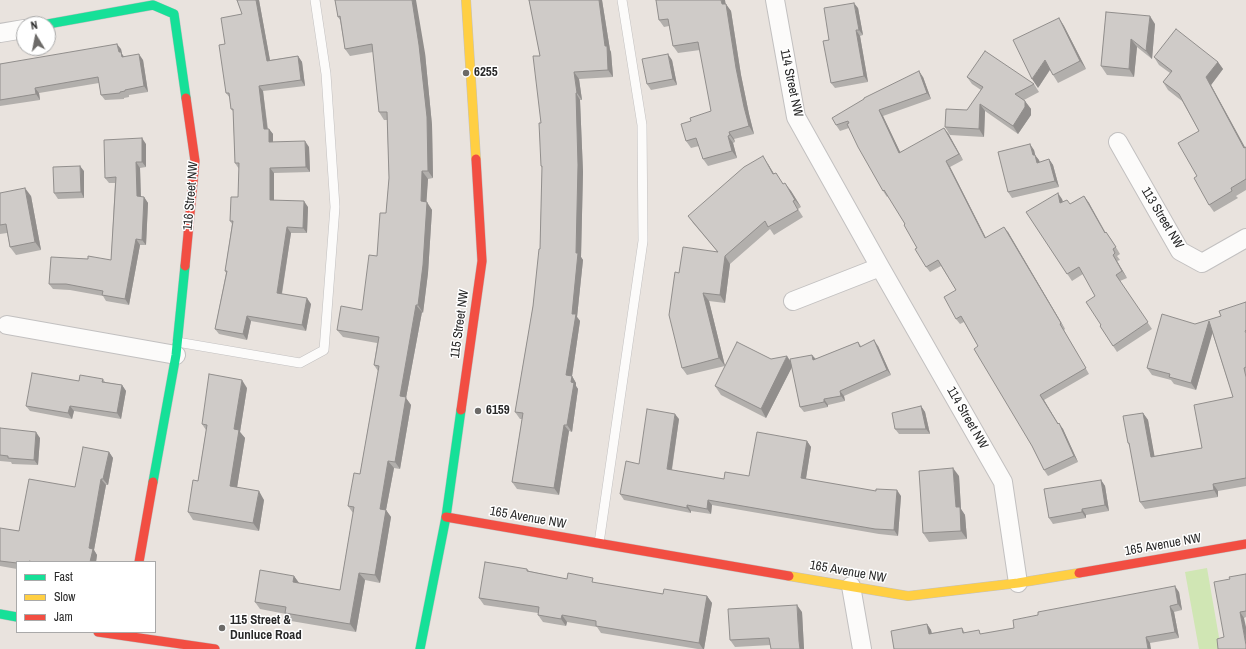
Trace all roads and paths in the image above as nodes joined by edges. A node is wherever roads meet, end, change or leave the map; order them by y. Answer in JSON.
{"nodes":[{"id":1,"x":315,"y":0,"type":"edge"},
{"id":2,"x":466,"y":0,"type":"edge"},
{"id":3,"x":622,"y":0,"type":"edge"},
{"id":4,"x":775,"y":0,"type":"edge"},
{"id":5,"x":56,"y":23,"type":"edge"},
{"id":6,"x":16,"y":30,"type":"edge"},
{"id":7,"x":0,"y":33,"type":"edge"},
{"id":8,"x":1118,"y":142,"type":"dead end"},
{"id":9,"x":1246,"y":238,"type":"edge"},
{"id":10,"x":880,"y":267,"type":"junction"},
{"id":11,"x":793,"y":301,"type":"dead end"},
{"id":12,"x":8,"y":326,"type":"dead end"},
{"id":13,"x":176,"y":349,"type":"junction"},
{"id":14,"x":446,"y":517,"type":"junction"},
{"id":15,"x":599,"y":543,"type":"junction"},
{"id":16,"x":1246,"y":544,"type":"edge"},
{"id":17,"x":139,"y":561,"type":"edge"},
{"id":18,"x":1018,"y":582,"type":"junction"},
{"id":19,"x":851,"y":586,"type":"junction"},
{"id":20,"x":0,"y":614,"type":"edge"},
{"id":21,"x":16,"y":617,"type":"edge"},
{"id":22,"x":107,"y":633,"type":"edge"},
{"id":23,"x":126,"y":635,"type":"edge"},
{"id":24,"x":215,"y":649,"type":"edge"},
{"id":25,"x":420,"y":649,"type":"edge"},
{"id":26,"x":862,"y":649,"type":"edge"}],
"edges":[{"from":1,"to":13,"type":"lane"},
{"from":2,"to":14,"type":"street","name":"115 Street NW"},
{"from":3,"to":15,"type":"lane"},
{"from":4,"to":10,"type":"street","name":"114 Street NW"},
{"from":5,"to":13,"type":"street","name":"116 Street NW"},
{"from":6,"to":7,"type":"street"},
{"from":8,"to":9,"type":"street","name":"113 Street NW"},
{"from":10,"to":11,"type":"street"},
{"from":10,"to":18,"type":"street","name":"114 Street NW"},
{"from":12,"to":13,"type":"street"},
{"from":13,"to":17,"type":"street","name":"116 Street NW"},
{"from":14,"to":15,"type":"street","name":"165 Avenue NW"},
{"from":14,"to":25,"type":"street","name":"115 Street NW"},
{"from":15,"to":19,"type":"street","name":"165 Avenue NW"},
{"from":16,"to":18,"type":"street","name":"165 Avenue NW"},
{"from":18,"to":19,"type":"street","name":"165 Avenue NW"},
{"from":19,"to":26,"type":"street"},
{"from":20,"to":21,"type":"street"},
{"from":22,"to":23,"type":"street"},
{"from":23,"to":24,"type":"street"}]}
